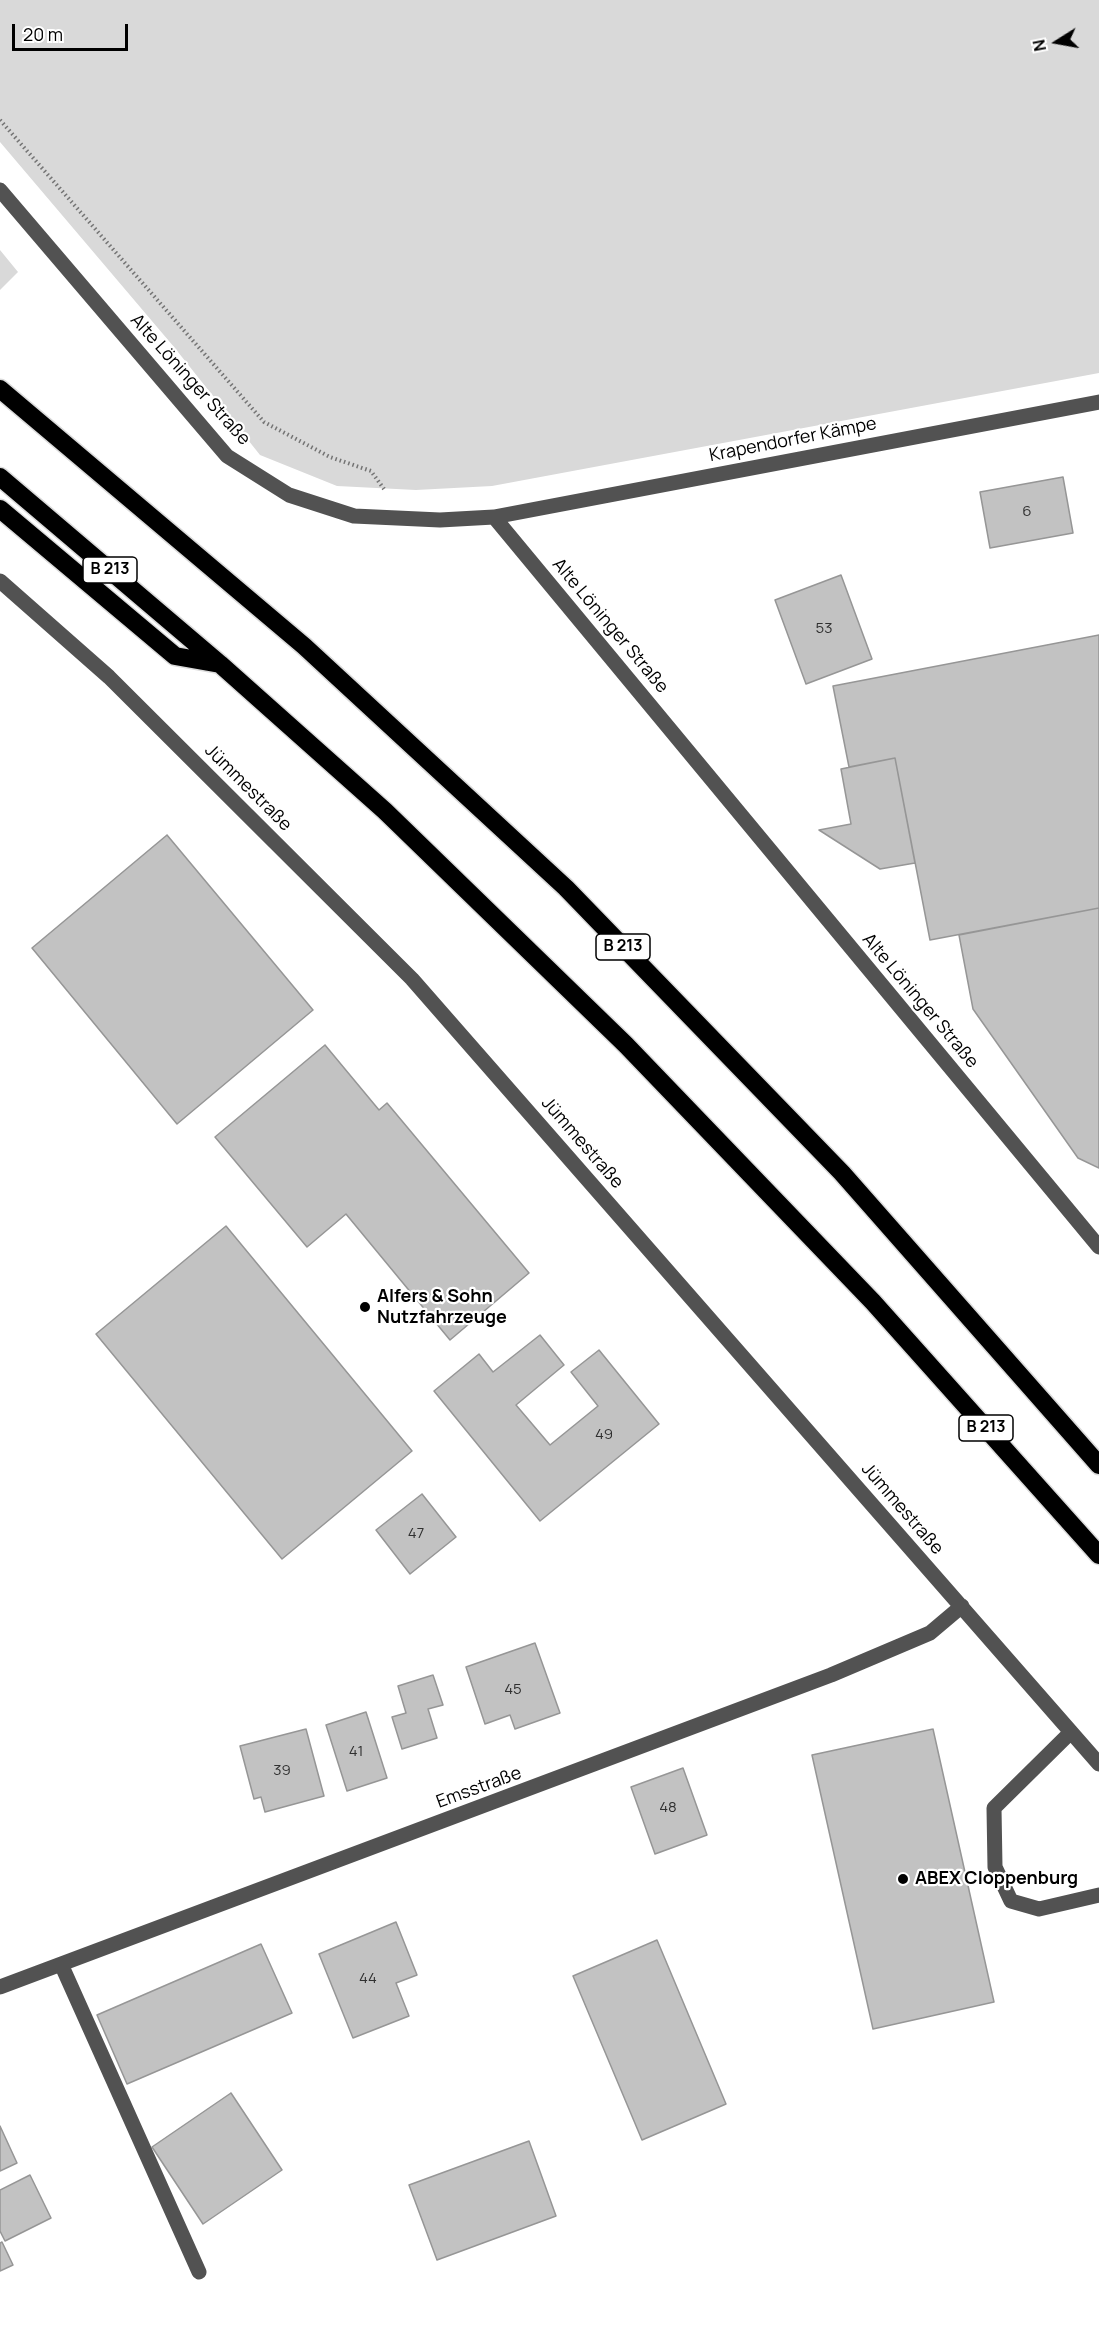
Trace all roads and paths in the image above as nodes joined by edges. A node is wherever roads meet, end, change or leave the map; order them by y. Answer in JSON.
{"nodes":[{"id":1,"x":0,"y":120,"type":"edge"},
{"id":2,"x":0,"y":190,"type":"edge"},
{"id":3,"x":0,"y":389,"type":"edge"},
{"id":4,"x":1099,"y":402,"type":"edge"},
{"id":5,"x":0,"y":477,"type":"edge"},
{"id":6,"x":0,"y":509,"type":"edge"},
{"id":7,"x":494,"y":517,"type":"junction"},
{"id":8,"x":405,"y":519,"type":"junction"},
{"id":9,"x":0,"y":581,"type":"edge"},
{"id":10,"x":220,"y":663,"type":"junction"},
{"id":11,"x":1099,"y":1247,"type":"edge"},
{"id":12,"x":1099,"y":1465,"type":"edge"},
{"id":13,"x":1099,"y":1555,"type":"edge"},
{"id":14,"x":962,"y":1606,"type":"junction"},
{"id":15,"x":1071,"y":1732,"type":"junction"},
{"id":16,"x":1099,"y":1764,"type":"edge"},
{"id":17,"x":1099,"y":1895,"type":"edge"},
{"id":18,"x":61,"y":1964,"type":"junction"},
{"id":19,"x":0,"y":1987,"type":"edge"},
{"id":20,"x":199,"y":2272,"type":"dead end"}],
"edges":[{"from":1,"to":8,"type":"path"},
{"from":2,"to":8,"type":"street","name":"Alte Löninger Straße"},
{"from":3,"to":12,"type":"highway","number":"B 213"},
{"from":4,"to":7,"type":"street","name":"Krapendorfer Kämpe"},
{"from":5,"to":10,"type":"highway","number":"B 213"},
{"from":6,"to":10,"type":"highway","number":"B 213"},
{"from":7,"to":8,"type":"street","name":"Alte Löninger Straße"},
{"from":7,"to":11,"type":"street","name":"Alte Löninger Straße"},
{"from":9,"to":14,"type":"street","name":"Jümmestraße"},
{"from":10,"to":13,"type":"highway","number":"B 213"},
{"from":14,"to":15,"type":"street","name":"Jümmestraße"},
{"from":14,"to":18,"type":"street","name":"Emsstraße"},
{"from":15,"to":16,"type":"street","name":"Jümmestraße"},
{"from":15,"to":17,"type":"street"},
{"from":18,"to":19,"type":"street","name":"Emsstraße"},
{"from":18,"to":20,"type":"street"}]}
